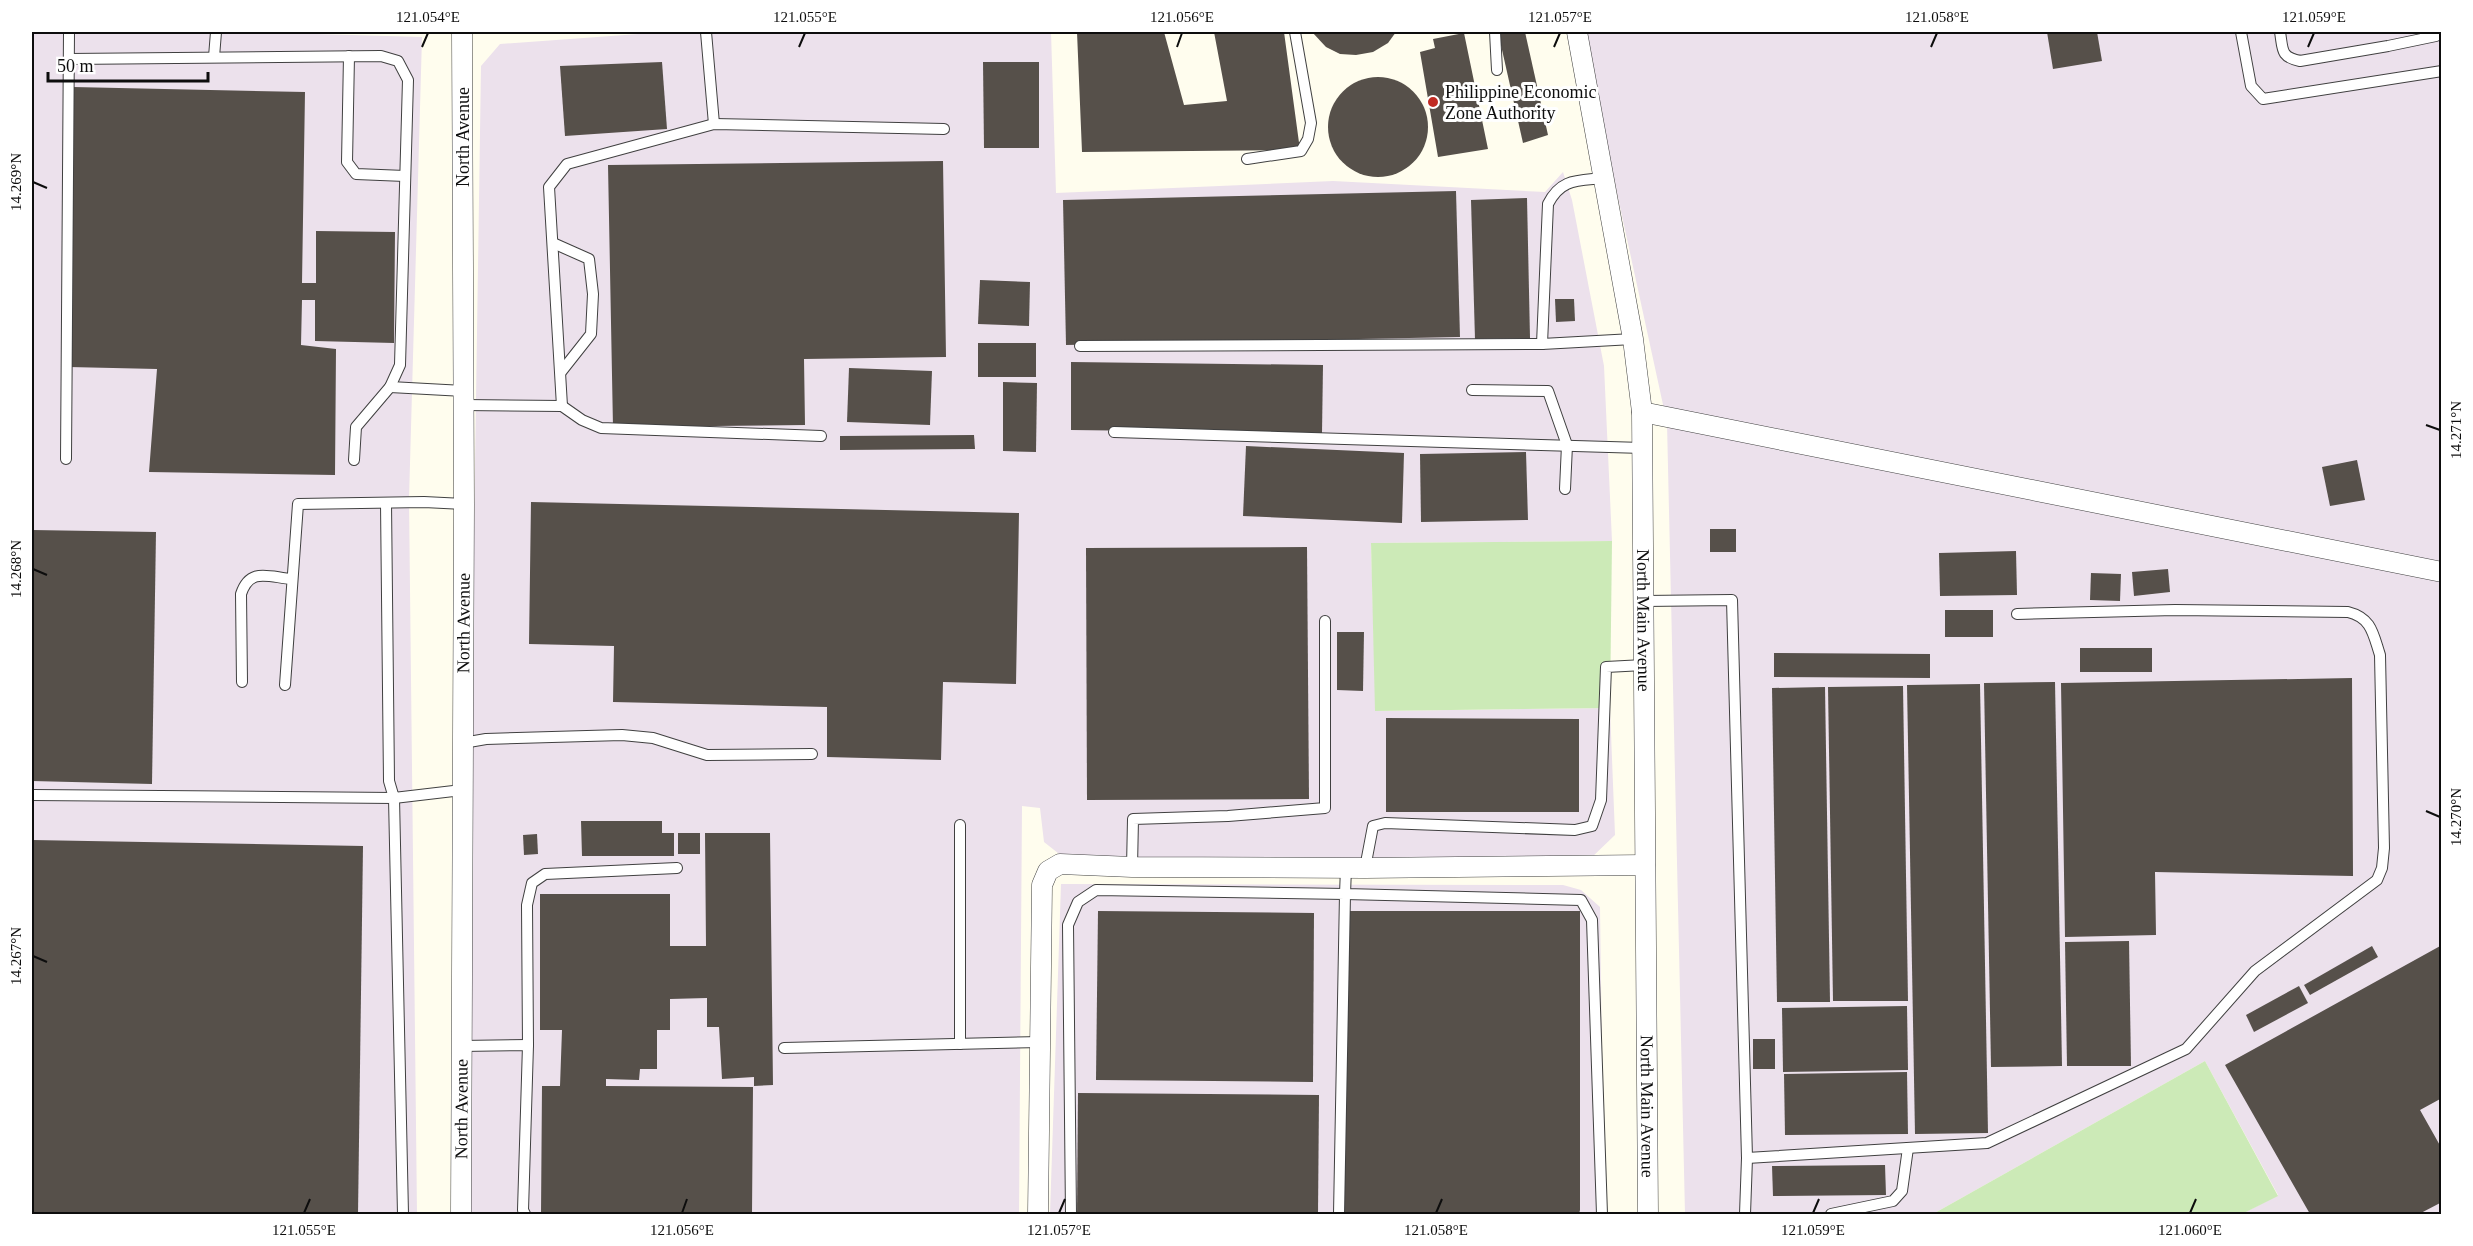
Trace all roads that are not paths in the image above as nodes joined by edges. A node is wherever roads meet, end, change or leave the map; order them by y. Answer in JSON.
{"nodes":[{"id":1,"x":69,"y":32,"type":"edge"},
{"id":2,"x":216,"y":32,"type":"edge"},
{"id":3,"x":462,"y":32,"type":"edge"},
{"id":4,"x":706,"y":32,"type":"edge"},
{"id":5,"x":1295,"y":32,"type":"edge"},
{"id":6,"x":1494,"y":32,"type":"edge"},
{"id":7,"x":1578,"y":32,"type":"edge"},
{"id":8,"x":2241,"y":32,"type":"edge"},
{"id":9,"x":2280,"y":32,"type":"edge"},
{"id":10,"x":2435,"y":32,"type":"edge"},
{"id":11,"x":349,"y":56,"type":"junction"},
{"id":12,"x":214,"y":57,"type":"junction"},
{"id":13,"x":69,"y":59,"type":"junction"},
{"id":14,"x":1497,"y":70,"type":"dead end"},
{"id":15,"x":2442,"y":71,"type":"edge"},
{"id":16,"x":714,"y":124,"type":"junction"},
{"id":17,"x":944,"y":129,"type":"dead end"},
{"id":18,"x":1247,"y":159,"type":"dead end"},
{"id":19,"x":405,"y":176,"type":"junction"},
{"id":20,"x":1604,"y":178,"type":"junction"},
{"id":21,"x":554,"y":243,"type":"junction"},
{"id":22,"x":1633,"y":339,"type":"junction"},
{"id":23,"x":1542,"y":344,"type":"junction"},
{"id":24,"x":1080,"y":346,"type":"dead end"},
{"id":25,"x":561,"y":372,"type":"junction"},
{"id":26,"x":390,"y":387,"type":"junction"},
{"id":27,"x":1472,"y":390,"type":"dead end"},
{"id":28,"x":464,"y":398,"type":"junction"},
{"id":29,"x":562,"y":406,"type":"junction"},
{"id":30,"x":1642,"y":412,"type":"junction"},
{"id":31,"x":1114,"y":432,"type":"dead end"},
{"id":32,"x":821,"y":436,"type":"dead end"},
{"id":33,"x":1568,"y":444,"type":"junction"},
{"id":34,"x":1643,"y":448,"type":"junction"},
{"id":35,"x":66,"y":459,"type":"dead end"},
{"id":36,"x":354,"y":460,"type":"dead end"},
{"id":37,"x":1565,"y":489,"type":"dead end"},
{"id":38,"x":387,"y":503,"type":"junction"},
{"id":39,"x":464,"y":504,"type":"junction"},
{"id":40,"x":2442,"y":572,"type":"edge"},
{"id":41,"x":292,"y":579,"type":"junction"},
{"id":42,"x":1644,"y":601,"type":"junction"},
{"id":43,"x":2017,"y":614,"type":"dead end"},
{"id":44,"x":1325,"y":621,"type":"dead end"},
{"id":45,"x":1644,"y":665,"type":"junction"},
{"id":46,"x":242,"y":682,"type":"dead end"},
{"id":47,"x":285,"y":685,"type":"dead end"},
{"id":48,"x":463,"y":743,"type":"junction"},
{"id":49,"x":812,"y":754,"type":"dead end"},
{"id":50,"x":462,"y":790,"type":"junction"},
{"id":51,"x":32,"y":795,"type":"edge"},
{"id":52,"x":394,"y":798,"type":"junction"},
{"id":53,"x":960,"y":825,"type":"dead end"},
{"id":54,"x":1645,"y":865,"type":"junction"},
{"id":55,"x":1132,"y":867,"type":"junction"},
{"id":56,"x":677,"y":868,"type":"dead end"},
{"id":57,"x":1356,"y":868,"type":"junction"},
{"id":58,"x":1345,"y":894,"type":"junction"},
{"id":59,"x":1041,"y":1042,"type":"junction"},
{"id":60,"x":960,"y":1044,"type":"junction"},
{"id":61,"x":528,"y":1045,"type":"junction"},
{"id":62,"x":461,"y":1046,"type":"junction"},
{"id":63,"x":784,"y":1048,"type":"dead end"},
{"id":64,"x":1908,"y":1148,"type":"junction"},
{"id":65,"x":1747,"y":1158,"type":"junction"},
{"id":66,"x":403,"y":1215,"type":"edge"},
{"id":67,"x":461,"y":1215,"type":"edge"},
{"id":68,"x":525,"y":1215,"type":"edge"},
{"id":69,"x":1038,"y":1215,"type":"edge"},
{"id":70,"x":1071,"y":1215,"type":"edge"},
{"id":71,"x":1339,"y":1215,"type":"edge"},
{"id":72,"x":1602,"y":1215,"type":"edge"},
{"id":73,"x":1648,"y":1215,"type":"edge"},
{"id":74,"x":1745,"y":1215,"type":"edge"},
{"id":75,"x":1831,"y":1215,"type":"edge"}],
"edges":[{"from":1,"to":13,"type":"lane"},
{"from":2,"to":12,"type":"lane"},
{"from":3,"to":28,"type":"street","name":"North Avenue"},
{"from":4,"to":16,"type":"lane"},
{"from":5,"to":18,"type":"lane"},
{"from":6,"to":14,"type":"lane"},
{"from":7,"to":20,"type":"street","name":"North Main Avenue"},
{"from":8,"to":15,"type":"lane"},
{"from":9,"to":10,"type":"lane"},
{"from":11,"to":12,"type":"lane"},
{"from":11,"to":19,"type":"lane"},
{"from":11,"to":19,"type":"lane"},
{"from":12,"to":13,"type":"lane"},
{"from":13,"to":35,"type":"lane"},
{"from":16,"to":17,"type":"lane"},
{"from":16,"to":21,"type":"lane"},
{"from":19,"to":26,"type":"lane"},
{"from":20,"to":22,"type":"street","name":"North Main Avenue"},
{"from":20,"to":23,"type":"lane"},
{"from":21,"to":25,"type":"lane"},
{"from":21,"to":25,"type":"lane"},
{"from":22,"to":23,"type":"lane"},
{"from":22,"to":30,"type":"street","name":"North Main Avenue"},
{"from":23,"to":24,"type":"lane"},
{"from":25,"to":29,"type":"lane"},
{"from":26,"to":28,"type":"lane"},
{"from":26,"to":36,"type":"lane"},
{"from":27,"to":33,"type":"lane"},
{"from":28,"to":29,"type":"lane"},
{"from":28,"to":39,"type":"street","name":"North Avenue"},
{"from":29,"to":32,"type":"lane"},
{"from":30,"to":34,"type":"street","name":"North Main Avenue"},
{"from":30,"to":40,"type":"street"},
{"from":31,"to":33,"type":"lane"},
{"from":33,"to":34,"type":"lane"},
{"from":33,"to":37,"type":"lane"},
{"from":34,"to":42,"type":"street","name":"North Main Avenue"},
{"from":38,"to":39,"type":"lane"},
{"from":38,"to":41,"type":"lane"},
{"from":38,"to":52,"type":"lane"},
{"from":39,"to":48,"type":"street","name":"North Avenue"},
{"from":41,"to":46,"type":"lane"},
{"from":41,"to":47,"type":"lane"},
{"from":42,"to":45,"type":"street","name":"North Main Avenue"},
{"from":42,"to":65,"type":"lane"},
{"from":43,"to":64,"type":"lane"},
{"from":44,"to":55,"type":"lane"},
{"from":45,"to":54,"type":"street","name":"North Main Avenue"},
{"from":45,"to":57,"type":"lane"},
{"from":48,"to":49,"type":"lane"},
{"from":48,"to":50,"type":"street","name":"North Avenue"},
{"from":50,"to":52,"type":"lane"},
{"from":50,"to":62,"type":"street","name":"North Avenue"},
{"from":51,"to":52,"type":"lane"},
{"from":52,"to":66,"type":"lane"},
{"from":53,"to":60,"type":"lane"},
{"from":54,"to":57,"type":"street"},
{"from":54,"to":73,"type":"street","name":"North Main Avenue"},
{"from":55,"to":57,"type":"street"},
{"from":55,"to":59,"type":"street"},
{"from":56,"to":61,"type":"lane"},
{"from":57,"to":58,"type":"lane"},
{"from":58,"to":70,"type":"lane"},
{"from":58,"to":71,"type":"lane"},
{"from":58,"to":72,"type":"lane"},
{"from":59,"to":60,"type":"lane"},
{"from":59,"to":69,"type":"street"},
{"from":60,"to":63,"type":"lane"},
{"from":61,"to":62,"type":"lane"},
{"from":61,"to":68,"type":"lane"},
{"from":62,"to":67,"type":"street","name":"North Avenue"},
{"from":64,"to":65,"type":"lane"},
{"from":64,"to":75,"type":"lane"},
{"from":65,"to":74,"type":"lane"}]}
